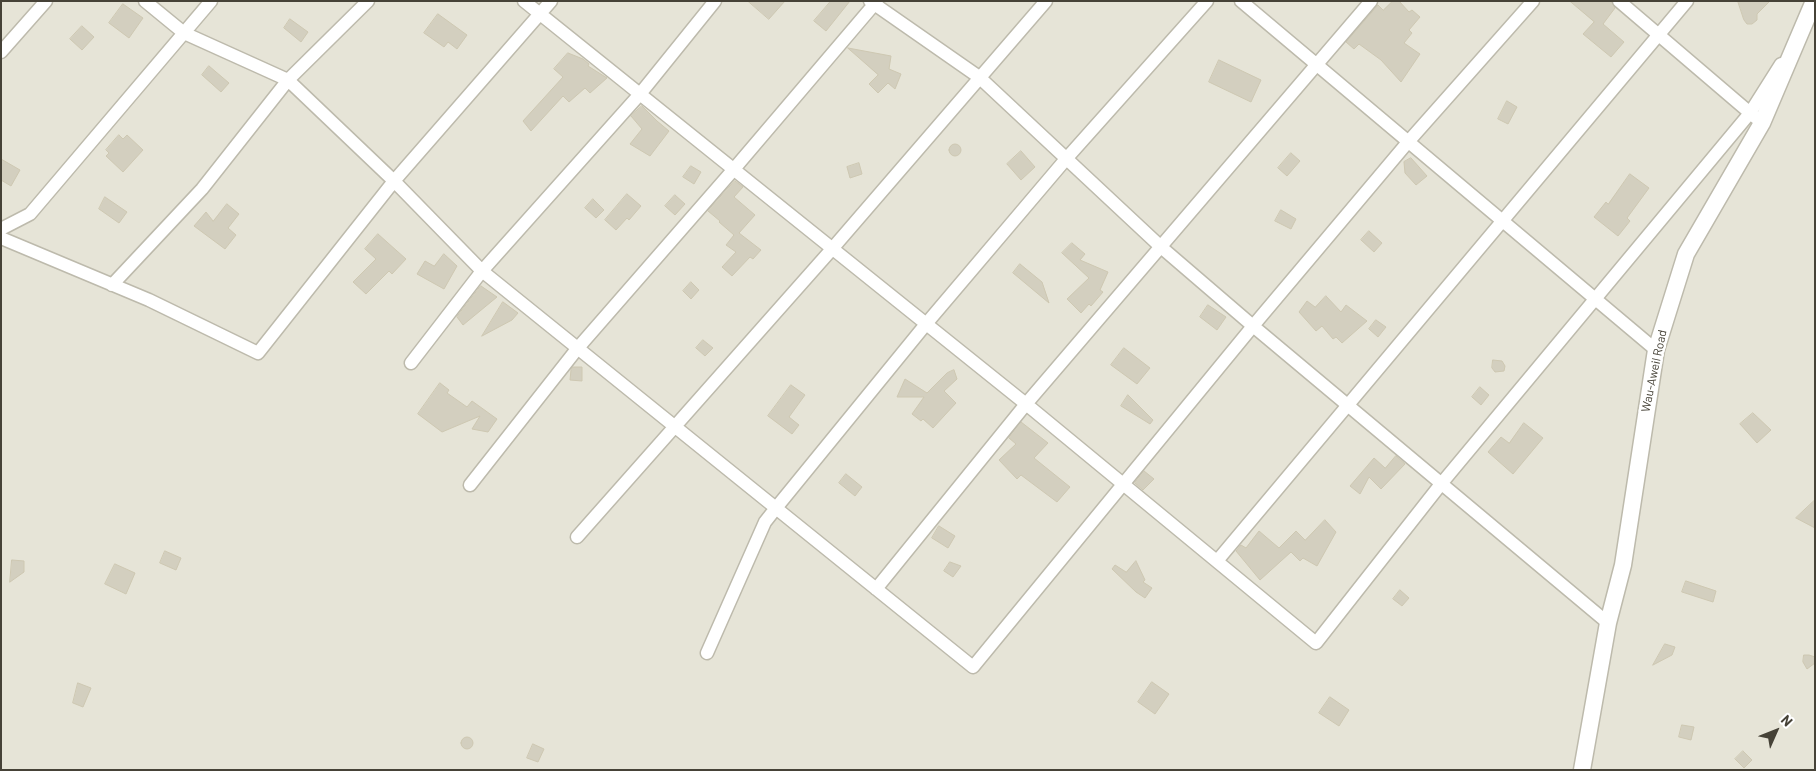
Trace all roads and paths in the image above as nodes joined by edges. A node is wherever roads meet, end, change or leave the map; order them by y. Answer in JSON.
{"nodes":[{"id":1,"x":46,"y":1,"type":"edge"},
{"id":2,"x":145,"y":1,"type":"edge"},
{"id":3,"x":211,"y":1,"type":"edge"},
{"id":4,"x":368,"y":1,"type":"edge"},
{"id":5,"x":524,"y":1,"type":"edge"},
{"id":6,"x":552,"y":1,"type":"edge"},
{"id":7,"x":715,"y":1,"type":"edge"},
{"id":8,"x":1046,"y":1,"type":"edge"},
{"id":9,"x":1207,"y":1,"type":"edge"},
{"id":10,"x":1240,"y":1,"type":"edge"},
{"id":11,"x":1371,"y":1,"type":"edge"},
{"id":12,"x":1533,"y":1,"type":"edge"},
{"id":13,"x":1619,"y":1,"type":"edge"},
{"id":14,"x":1687,"y":1,"type":"edge"},
{"id":15,"x":1814,"y":1,"type":"edge"},
{"id":16,"x":873,"y":2,"type":"edge"},
{"id":17,"x":541,"y":14,"type":"junction"},
{"id":18,"x":184,"y":33,"type":"junction"},
{"id":19,"x":1659,"y":35,"type":"junction"},
{"id":20,"x":1,"y":52,"type":"edge"},
{"id":21,"x":1316,"y":64,"type":"junction"},
{"id":22,"x":979,"y":77,"type":"junction"},
{"id":23,"x":288,"y":80,"type":"junction"},
{"id":24,"x":640,"y":94,"type":"junction"},
{"id":25,"x":1756,"y":118,"type":"junction"},
{"id":26,"x":1408,"y":142,"type":"junction"},
{"id":27,"x":1066,"y":159,"type":"junction"},
{"id":28,"x":734,"y":169,"type":"junction"},
{"id":29,"x":394,"y":181,"type":"junction"},
{"id":30,"x":1502,"y":221,"type":"junction"},
{"id":31,"x":1,"y":229,"type":"edge"},
{"id":32,"x":1,"y":238,"type":"edge"},
{"id":33,"x":1161,"y":247,"type":"junction"},
{"id":34,"x":832,"y":249,"type":"junction"},
{"id":35,"x":482,"y":271,"type":"junction"},
{"id":36,"x":112,"y":285,"type":"junction"},
{"id":37,"x":1596,"y":300,"type":"junction"},
{"id":38,"x":926,"y":324,"type":"junction"},
{"id":39,"x":1253,"y":326,"type":"junction"},
{"id":40,"x":577,"y":349,"type":"junction"},
{"id":41,"x":1656,"y":350,"type":"junction"},
{"id":42,"x":410,"y":363,"type":"dead end"},
{"id":43,"x":1026,"y":404,"type":"junction"},
{"id":44,"x":1347,"y":405,"type":"junction"},
{"id":45,"x":674,"y":426,"type":"junction"},
{"id":46,"x":1123,"y":484,"type":"junction"},
{"id":47,"x":1442,"y":484,"type":"junction"},
{"id":48,"x":470,"y":485,"type":"dead end"},
{"id":49,"x":776,"y":508,"type":"junction"},
{"id":50,"x":577,"y":537,"type":"dead end"},
{"id":51,"x":1217,"y":561,"type":"junction"},
{"id":52,"x":876,"y":589,"type":"junction"},
{"id":53,"x":1608,"y":623,"type":"junction"},
{"id":54,"x":707,"y":653,"type":"dead end"},
{"id":55,"x":1582,"y":770,"type":"edge"}],
"edges":[{"from":1,"to":20,"type":"street"},
{"from":2,"to":18,"type":"street"},
{"from":3,"to":18,"type":"street"},
{"from":4,"to":23,"type":"street"},
{"from":5,"to":17,"type":"street"},
{"from":6,"to":17,"type":"street"},
{"from":7,"to":24,"type":"street"},
{"from":8,"to":22,"type":"street"},
{"from":9,"to":27,"type":"street"},
{"from":10,"to":21,"type":"street"},
{"from":11,"to":21,"type":"street"},
{"from":12,"to":26,"type":"street"},
{"from":13,"to":19,"type":"street"},
{"from":14,"to":19,"type":"street"},
{"from":15,"to":25,"type":"street","name":"Wau-Aweil Road"},
{"from":16,"to":22,"type":"street"},
{"from":16,"to":28,"type":"street"},
{"from":17,"to":24,"type":"street"},
{"from":17,"to":29,"type":"street"},
{"from":18,"to":23,"type":"street"},
{"from":18,"to":31,"type":"street"},
{"from":19,"to":25,"type":"street"},
{"from":19,"to":30,"type":"street"},
{"from":21,"to":26,"type":"street"},
{"from":21,"to":33,"type":"street"},
{"from":22,"to":27,"type":"street"},
{"from":22,"to":34,"type":"street"},
{"from":23,"to":29,"type":"street"},
{"from":23,"to":36,"type":"street"},
{"from":24,"to":28,"type":"street"},
{"from":24,"to":35,"type":"street"},
{"from":25,"to":37,"type":"street"},
{"from":25,"to":41,"type":"street","name":"Wau-Aweil Road"},
{"from":26,"to":30,"type":"street"},
{"from":26,"to":39,"type":"street"},
{"from":27,"to":33,"type":"street"},
{"from":27,"to":38,"type":"street"},
{"from":28,"to":34,"type":"street"},
{"from":28,"to":40,"type":"street"},
{"from":29,"to":35,"type":"street"},
{"from":29,"to":36,"type":"street"},
{"from":30,"to":37,"type":"street"},
{"from":30,"to":44,"type":"street"},
{"from":32,"to":36,"type":"street"},
{"from":33,"to":39,"type":"street"},
{"from":33,"to":43,"type":"street"},
{"from":34,"to":38,"type":"street"},
{"from":34,"to":45,"type":"street"},
{"from":35,"to":40,"type":"street"},
{"from":35,"to":42,"type":"street"},
{"from":37,"to":41,"type":"street"},
{"from":37,"to":47,"type":"street"},
{"from":38,"to":43,"type":"street"},
{"from":38,"to":49,"type":"street"},
{"from":39,"to":44,"type":"street"},
{"from":39,"to":46,"type":"street"},
{"from":40,"to":45,"type":"street"},
{"from":40,"to":48,"type":"street"},
{"from":41,"to":53,"type":"street","name":"Wau-Aweil Road"},
{"from":43,"to":46,"type":"street"},
{"from":43,"to":52,"type":"street"},
{"from":44,"to":47,"type":"street"},
{"from":44,"to":51,"type":"street"},
{"from":45,"to":49,"type":"street"},
{"from":45,"to":50,"type":"street"},
{"from":46,"to":51,"type":"street"},
{"from":46,"to":52,"type":"street"},
{"from":47,"to":51,"type":"street"},
{"from":47,"to":53,"type":"street"},
{"from":49,"to":52,"type":"street"},
{"from":49,"to":54,"type":"street"},
{"from":53,"to":55,"type":"street","name":"Wau-Aweil Road"}]}
